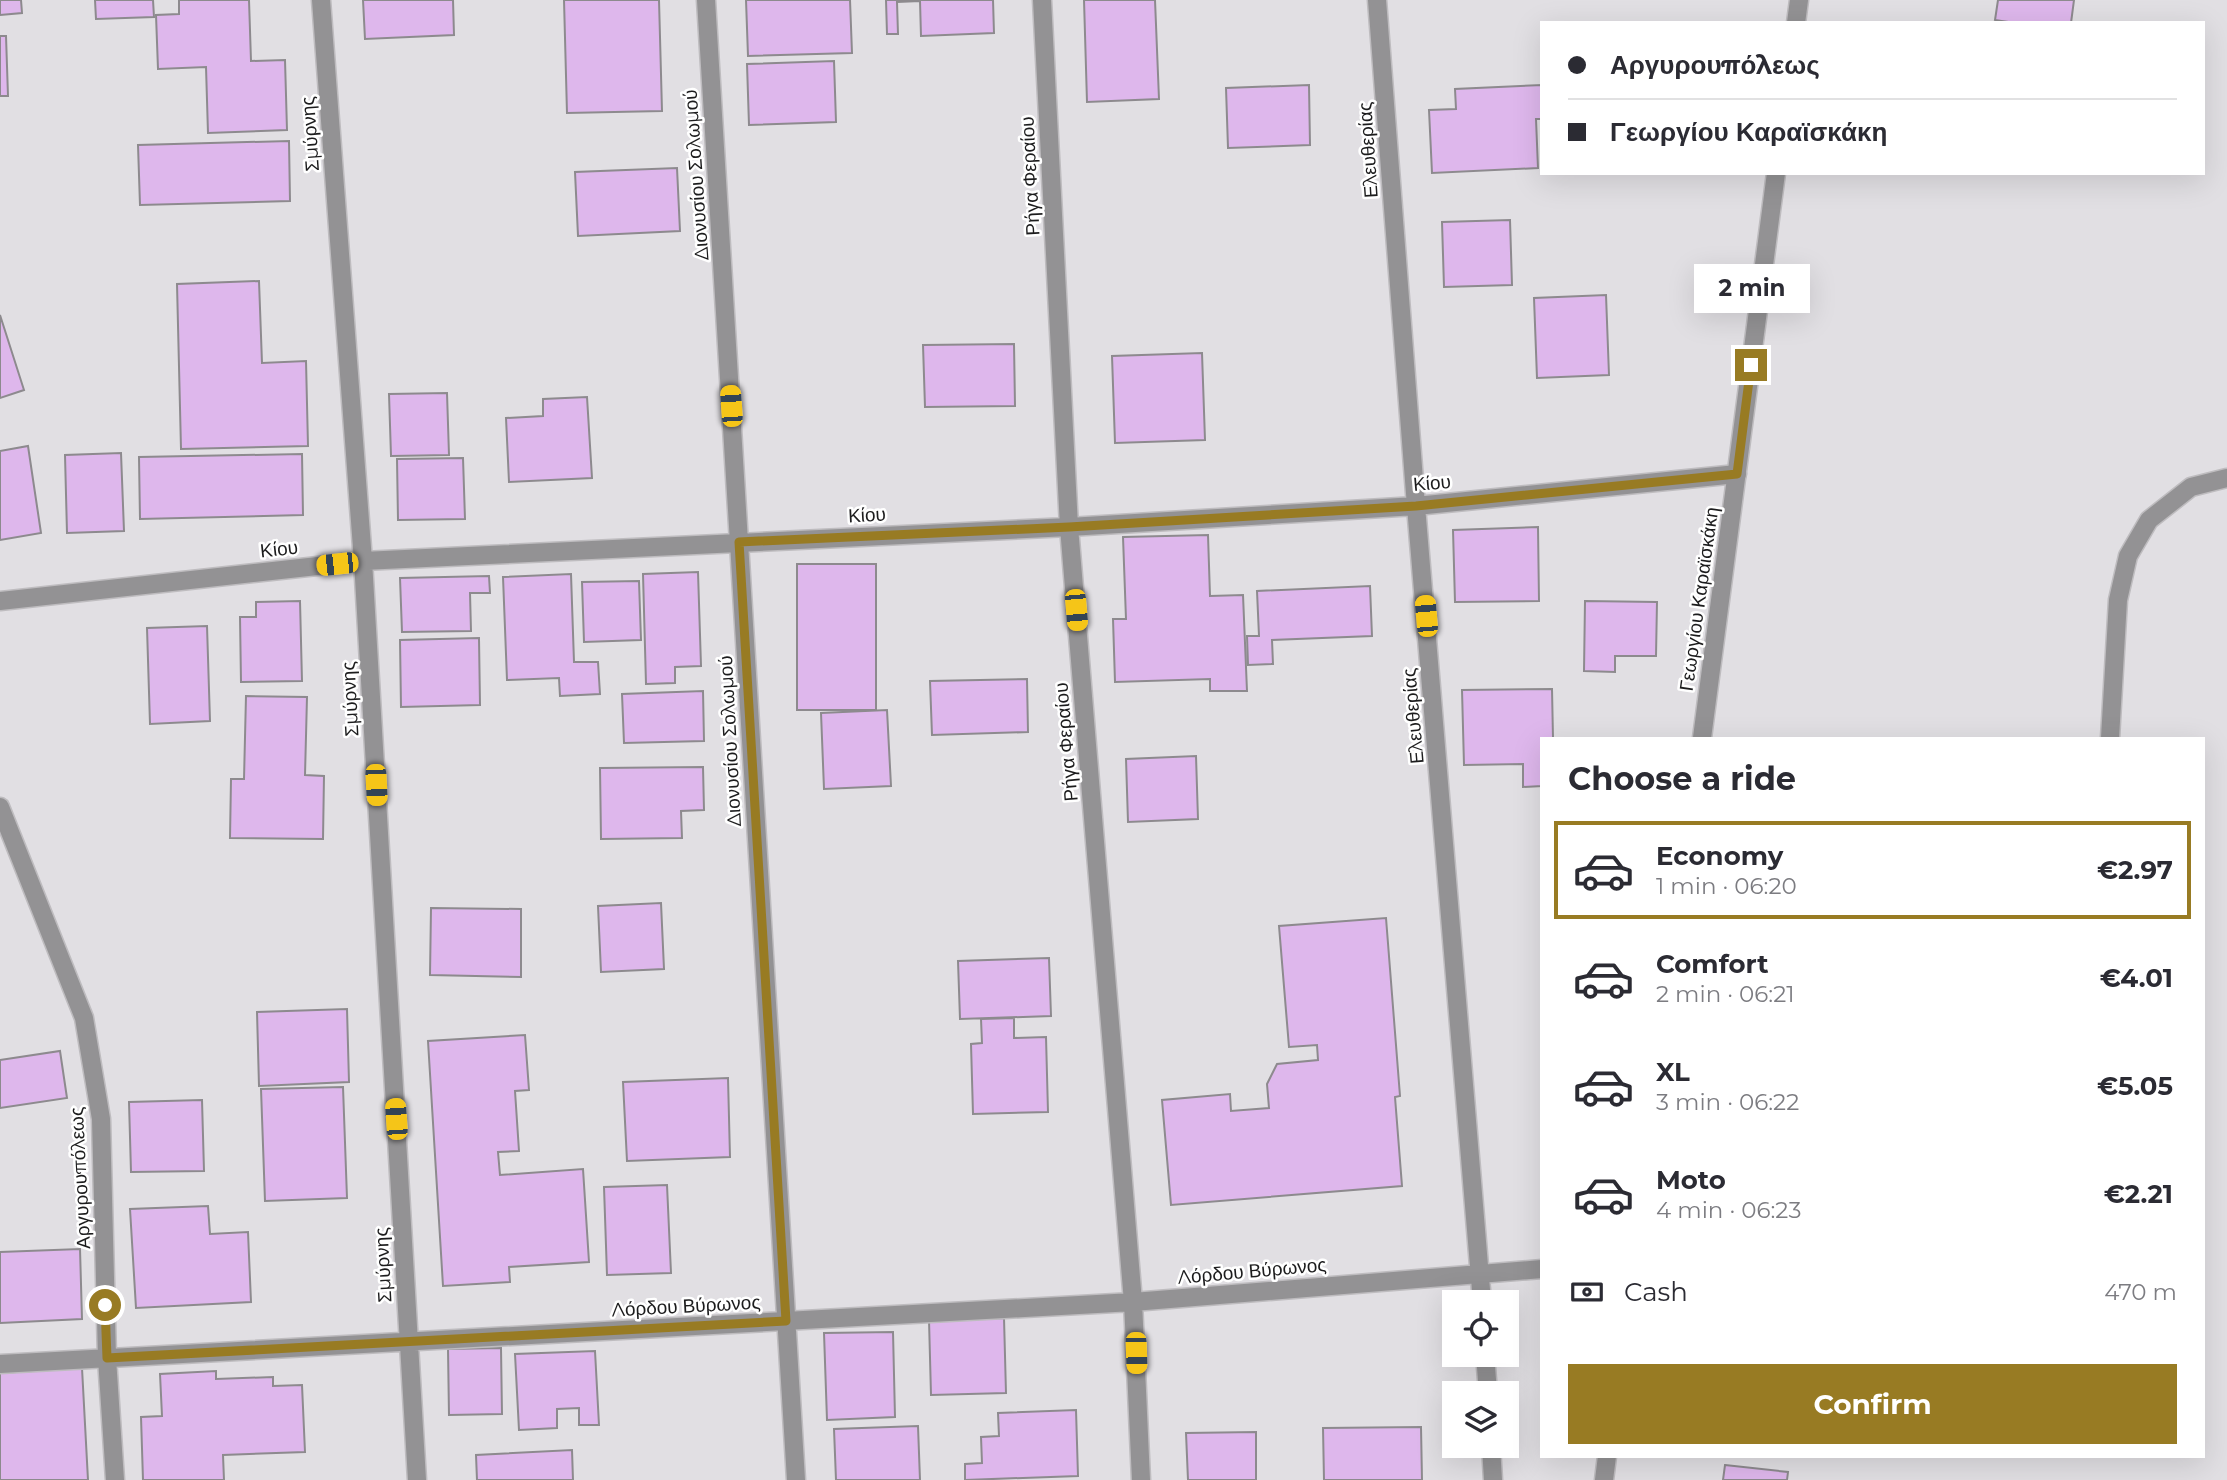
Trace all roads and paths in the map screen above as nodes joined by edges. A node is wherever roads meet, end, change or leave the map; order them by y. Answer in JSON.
{"nodes":[{"id":1,"x":321,"y":0,"type":"edge"},
{"id":2,"x":706,"y":0,"type":"edge"},
{"id":3,"x":1042,"y":0,"type":"edge"},
{"id":4,"x":1377,"y":0,"type":"edge"},
{"id":5,"x":1799,"y":0,"type":"edge"},
{"id":6,"x":1796,"y":21,"type":"edge"},
{"id":7,"x":1776,"y":175,"type":"edge"},
{"id":8,"x":1737,"y":474,"type":"junction"},
{"id":9,"x":2227,"y":478,"type":"edge"},
{"id":10,"x":1416,"y":506,"type":"junction"},
{"id":11,"x":1069,"y":527,"type":"junction"},
{"id":12,"x":739,"y":542,"type":"junction"},
{"id":13,"x":363,"y":561,"type":"junction"},
{"id":14,"x":0,"y":601,"type":"edge"},
{"id":15,"x":1702,"y":737,"type":"edge"},
{"id":16,"x":2110,"y":737,"type":"edge"},
{"id":17,"x":0,"y":807,"type":"edge"},
{"id":18,"x":1540,"y":1269,"type":"edge"},
{"id":19,"x":1480,"y":1273,"type":"junction"},
{"id":20,"x":1481,"y":1290,"type":"edge"},
{"id":21,"x":1133,"y":1302,"type":"junction"},
{"id":22,"x":786,"y":1321,"type":"junction"},
{"id":23,"x":409,"y":1342,"type":"junction"},
{"id":24,"x":107,"y":1358,"type":"junction"},
{"id":25,"x":0,"y":1364,"type":"edge"},
{"id":26,"x":1492,"y":1458,"type":"edge"},
{"id":27,"x":1607,"y":1458,"type":"edge"},
{"id":28,"x":115,"y":1480,"type":"edge"},
{"id":29,"x":417,"y":1480,"type":"edge"},
{"id":30,"x":796,"y":1480,"type":"edge"},
{"id":31,"x":1141,"y":1480,"type":"edge"},
{"id":32,"x":1493,"y":1480,"type":"edge"},
{"id":33,"x":1604,"y":1480,"type":"edge"}],
"edges":[{"from":1,"to":13,"type":"street","name":"Σμύρνης"},
{"from":2,"to":12,"type":"street","name":"Διονυσίου Σολωμού"},
{"from":3,"to":11,"type":"street","name":"Ρήγα Φεραίου"},
{"from":4,"to":10,"type":"street","name":"Ελευθερίας"},
{"from":5,"to":6,"type":"street"},
{"from":7,"to":8,"type":"street","name":"Γεωργίου Καραϊσκάκη"},
{"from":8,"to":10,"type":"street","name":"Κίου"},
{"from":8,"to":15,"type":"street","name":"Γεωργίου Καραϊσκάκη"},
{"from":9,"to":16,"type":"street"},
{"from":10,"to":11,"type":"street","name":"Κίου"},
{"from":10,"to":19,"type":"street","name":"Ελευθερίας"},
{"from":11,"to":12,"type":"street","name":"Κίου"},
{"from":11,"to":21,"type":"street","name":"Ρήγα Φεραίου"},
{"from":12,"to":13,"type":"street","name":"Κίου"},
{"from":12,"to":22,"type":"street","name":"Διονυσίου Σολωμού"},
{"from":13,"to":14,"type":"street","name":"Κίου"},
{"from":13,"to":23,"type":"street","name":"Σμύρνης"},
{"from":17,"to":24,"type":"street","name":"Αργυρουπόλεως"},
{"from":18,"to":19,"type":"street","name":"Λόρδου Βύρωνος"},
{"from":19,"to":20,"type":"street","name":"Ελευθερίας"},
{"from":19,"to":21,"type":"street","name":"Λόρδου Βύρωνος"},
{"from":21,"to":22,"type":"street","name":"Λόρδου Βύρωνος"},
{"from":21,"to":31,"type":"street","name":"Ρήγα Φεραίου"},
{"from":22,"to":23,"type":"street","name":"Λόρδου Βύρωνος"},
{"from":22,"to":30,"type":"street","name":"Διονυσίου Σολωμού"},
{"from":23,"to":24,"type":"street","name":"Λόρδου Βύρωνος"},
{"from":23,"to":29,"type":"street","name":"Σμύρνης"},
{"from":24,"to":25,"type":"street","name":"Λόρδου Βύρωνος"},
{"from":24,"to":28,"type":"street","name":"Αργυρουπόλεως"},
{"from":26,"to":32,"type":"street"},
{"from":27,"to":33,"type":"street"}]}
